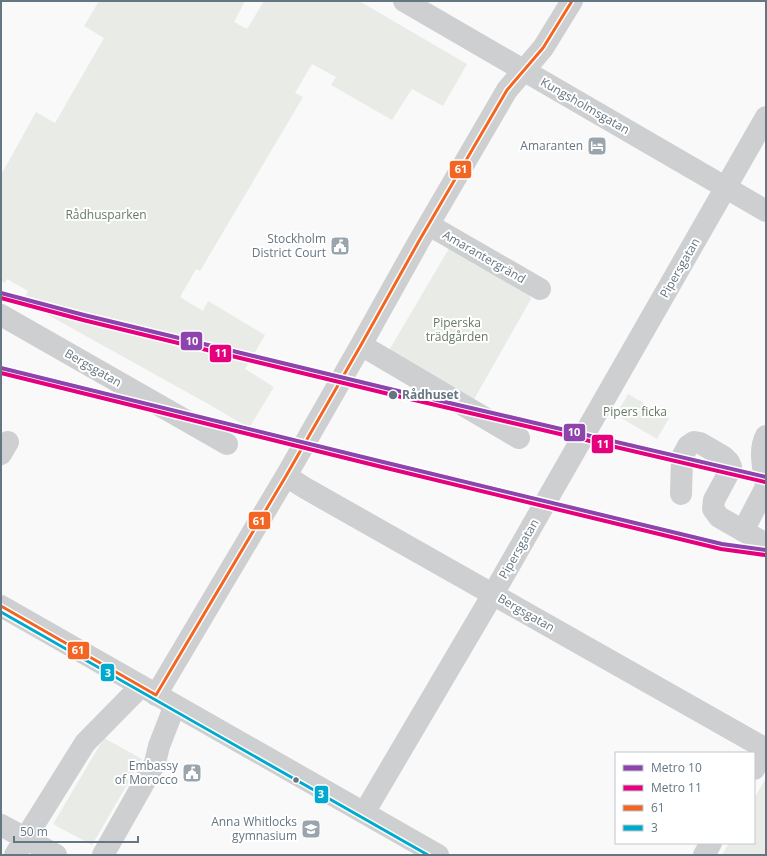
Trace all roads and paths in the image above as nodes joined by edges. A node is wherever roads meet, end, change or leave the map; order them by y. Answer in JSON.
{"nodes":[{"id":1,"x":404,"y":1,"type":"edge"},
{"id":2,"x":572,"y":1,"type":"edge"},
{"id":3,"x":524,"y":70,"type":"junction"},
{"id":4,"x":766,"y":117,"type":"edge"},
{"id":5,"x":726,"y":188,"type":"junction"},
{"id":6,"x":766,"y":211,"type":"edge"},
{"id":7,"x":429,"y":225,"type":"junction"},
{"id":8,"x":540,"y":289,"type":"dead end"},
{"id":9,"x":1,"y":315,"type":"edge"},
{"id":10,"x":362,"y":345,"type":"junction"},
{"id":11,"x":766,"y":436,"type":"edge"},
{"id":12,"x":519,"y":438,"type":"dead end"},
{"id":13,"x":227,"y":444,"type":"dead end"},
{"id":14,"x":286,"y":476,"type":"junction"},
{"id":15,"x":766,"y":486,"type":"edge"},
{"id":16,"x":681,"y":494,"type":"dead end"},
{"id":17,"x":742,"y":531,"type":"junction"},
{"id":18,"x":766,"y":544,"type":"edge"},
{"id":19,"x":493,"y":594,"type":"junction"},
{"id":20,"x":1,"y":606,"type":"edge"},
{"id":21,"x":157,"y":695,"type":"junction"},
{"id":22,"x":766,"y":749,"type":"edge"},
{"id":23,"x":755,"y":767,"type":"edge"},
{"id":24,"x":364,"y":813,"type":"junction"},
{"id":25,"x":1,"y":825,"type":"edge"},
{"id":26,"x":710,"y":844,"type":"edge"},
{"id":27,"x":20,"y":847,"type":"edge"},
{"id":28,"x":56,"y":855,"type":"edge"},
{"id":29,"x":103,"y":855,"type":"edge"},
{"id":30,"x":438,"y":855,"type":"edge"},
{"id":31,"x":704,"y":855,"type":"edge"}],
"edges":[{"from":1,"to":3,"type":"street","name":"Kungsholmsgatan"},
{"from":2,"to":3,"type":"street"},
{"from":3,"to":5,"type":"street","name":"Kungsholmsgatan"},
{"from":3,"to":7,"type":"street"},
{"from":4,"to":5,"type":"street","name":"Pipersgatan"},
{"from":5,"to":6,"type":"street","name":"Kungsholmsgatan"},
{"from":5,"to":19,"type":"street","name":"Pipersgatan"},
{"from":7,"to":8,"type":"street","name":"Amarantergränd"},
{"from":7,"to":10,"type":"street"},
{"from":9,"to":13,"type":"street","name":"Bergsgatan"},
{"from":10,"to":12,"type":"street"},
{"from":10,"to":14,"type":"street"},
{"from":11,"to":15,"type":"street"},
{"from":14,"to":19,"type":"street","name":"Bergsgatan"},
{"from":14,"to":21,"type":"street"},
{"from":15,"to":17,"type":"street"},
{"from":16,"to":17,"type":"street"},
{"from":17,"to":18,"type":"street"},
{"from":19,"to":22,"type":"street","name":"Bergsgatan"},
{"from":19,"to":24,"type":"street","name":"Pipersgatan"},
{"from":20,"to":21,"type":"street"},
{"from":21,"to":24,"type":"street"},
{"from":21,"to":27,"type":"street"},
{"from":21,"to":29,"type":"street"},
{"from":22,"to":23,"type":"street"},
{"from":24,"to":30,"type":"street"},
{"from":25,"to":27,"type":"street"},
{"from":26,"to":31,"type":"street"},
{"from":27,"to":28,"type":"street"}]}
